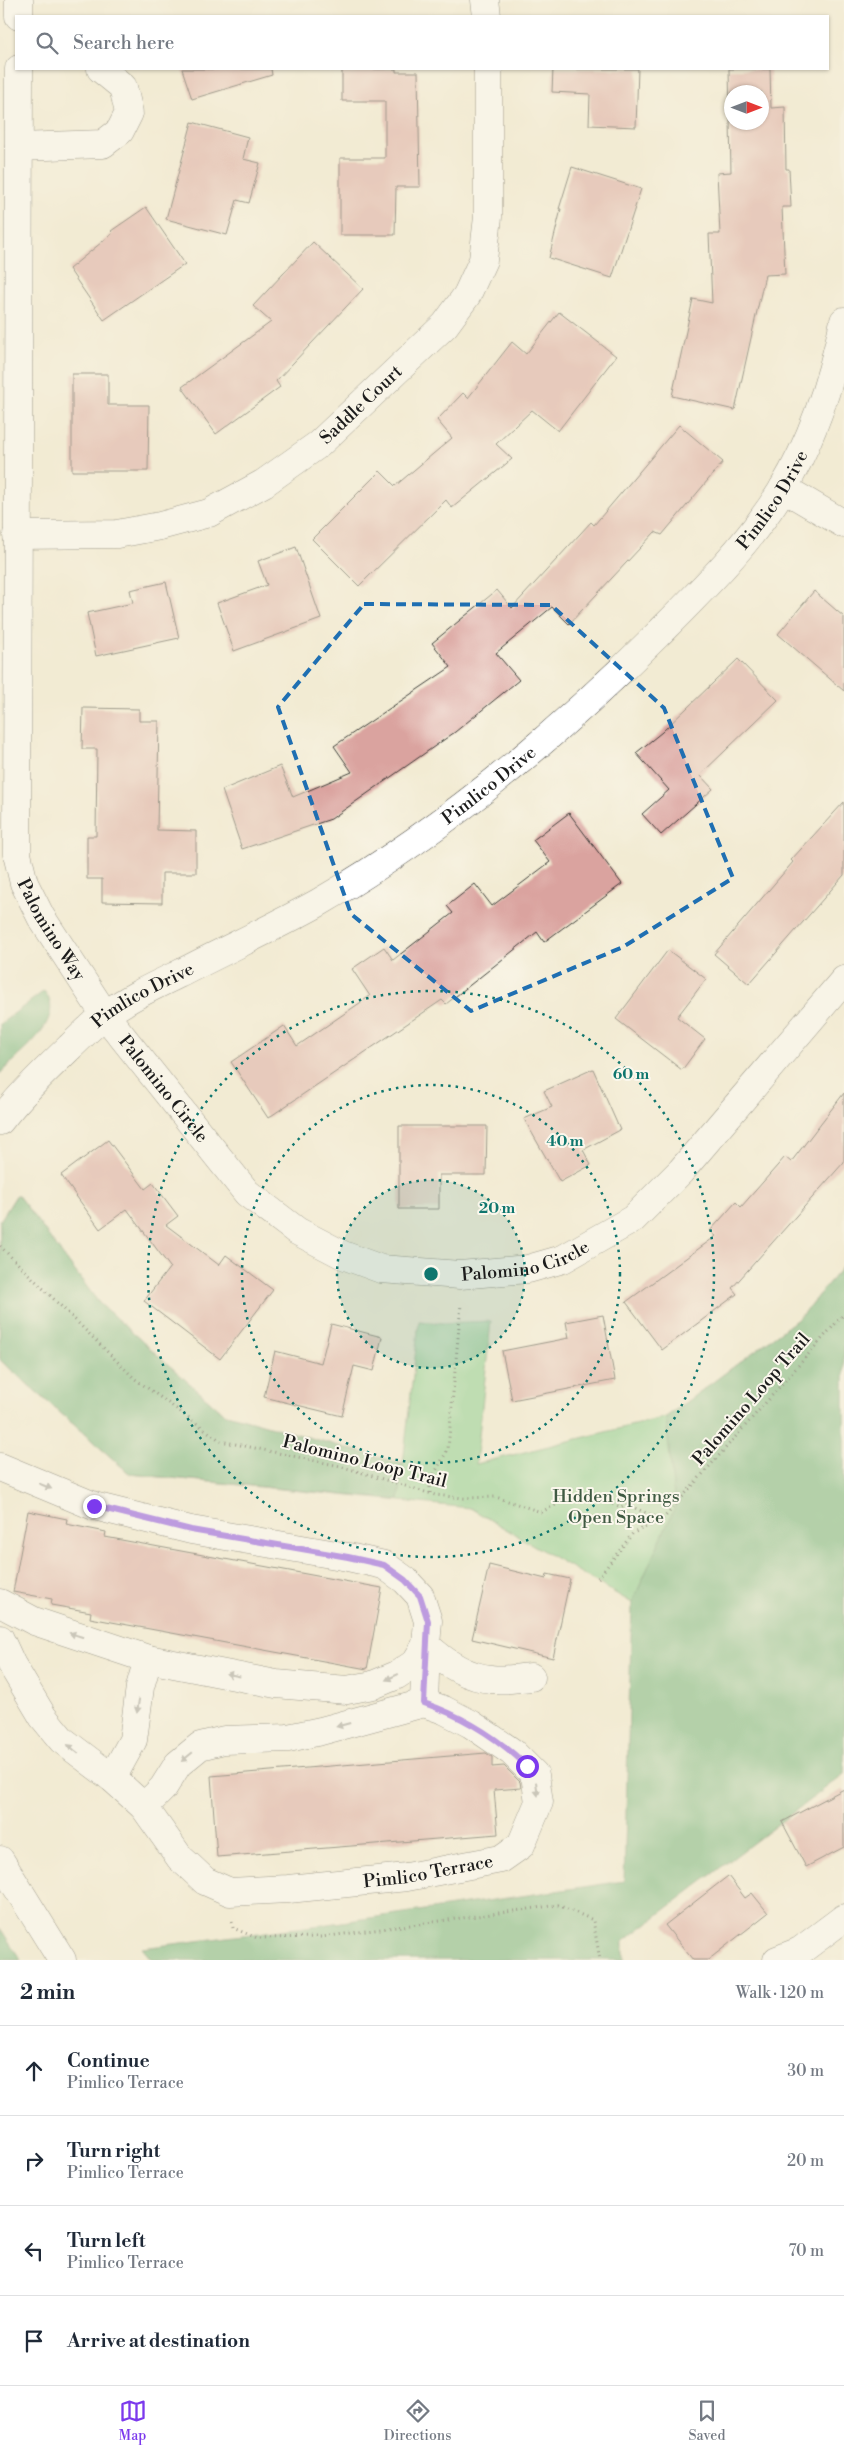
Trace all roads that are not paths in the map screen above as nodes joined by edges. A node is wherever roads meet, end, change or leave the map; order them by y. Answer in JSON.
{"nodes":[{"id":1,"x":19,"y":0,"type":"edge"},
{"id":2,"x":485,"y":0,"type":"edge"},
{"id":3,"x":19,"y":15,"type":"edge"},
{"id":4,"x":487,"y":15,"type":"edge"},
{"id":5,"x":19,"y":70,"type":"edge"},
{"id":6,"x":102,"y":70,"type":"edge"},
{"id":7,"x":488,"y":70,"type":"edge"},
{"id":8,"x":19,"y":148,"type":"junction"},
{"id":9,"x":844,"y":321,"type":"edge"},
{"id":10,"x":783,"y":488,"type":"junction"},
{"id":11,"x":844,"y":524,"type":"edge"},
{"id":12,"x":17,"y":534,"type":"junction"},
{"id":13,"x":844,"y":980,"type":"edge"},
{"id":14,"x":105,"y":1015,"type":"junction"},
{"id":15,"x":0,"y":1121,"type":"edge"},
{"id":16,"x":0,"y":1467,"type":"edge"},
{"id":17,"x":0,"y":1603,"type":"edge"},
{"id":18,"x":0,"y":1639,"type":"edge"},
{"id":19,"x":426,"y":1644,"type":"junction"},
{"id":20,"x":148,"y":1659,"type":"junction"},
{"id":21,"x":531,"y":1677,"type":"dead end"},
{"id":22,"x":424,"y":1703,"type":"junction"},
{"id":23,"x":112,"y":1778,"type":"junction"},
{"id":24,"x":144,"y":1807,"type":"junction"},
{"id":25,"x":0,"y":1860,"type":"edge"},
{"id":26,"x":844,"y":1918,"type":"edge"},
{"id":27,"x":62,"y":1960,"type":"edge"},
{"id":28,"x":777,"y":1960,"type":"edge"}],
"edges":[{"from":1,"to":3,"type":"street"},
{"from":2,"to":4,"type":"street"},
{"from":5,"to":8,"type":"street","name":"Palomino Way"},
{"from":6,"to":8,"type":"street"},
{"from":7,"to":12,"type":"street","name":"Saddle Court"},
{"from":8,"to":12,"type":"street","name":"Palomino Way"},
{"from":9,"to":10,"type":"street","name":"Pimlico Drive"},
{"from":10,"to":11,"type":"street"},
{"from":10,"to":14,"type":"street","name":"Pimlico Drive"},
{"from":12,"to":14,"type":"street","name":"Palomino Way"},
{"from":13,"to":14,"type":"street","name":"Palomino Circle"},
{"from":14,"to":15,"type":"street","name":"Pimlico Drive"},
{"from":16,"to":19,"type":"street","one_way":true},
{"from":20,"to":17,"type":"street","one_way":true},
{"from":23,"to":18,"type":"street","name":"Pimlico Terrace","one_way":true},
{"from":19,"to":20,"type":"street","one_way":true},
{"from":19,"to":21,"type":"street"},
{"from":19,"to":22,"type":"street"},
{"from":20,"to":23,"type":"street","one_way":true},
{"from":22,"to":24,"type":"street","one_way":true},
{"from":22,"to":24,"type":"street","name":"Pimlico Terrace","one_way":true},
{"from":23,"to":24,"type":"street","name":"Pimlico Terrace"},
{"from":25,"to":27,"type":"street"},
{"from":26,"to":28,"type":"street"}]}
